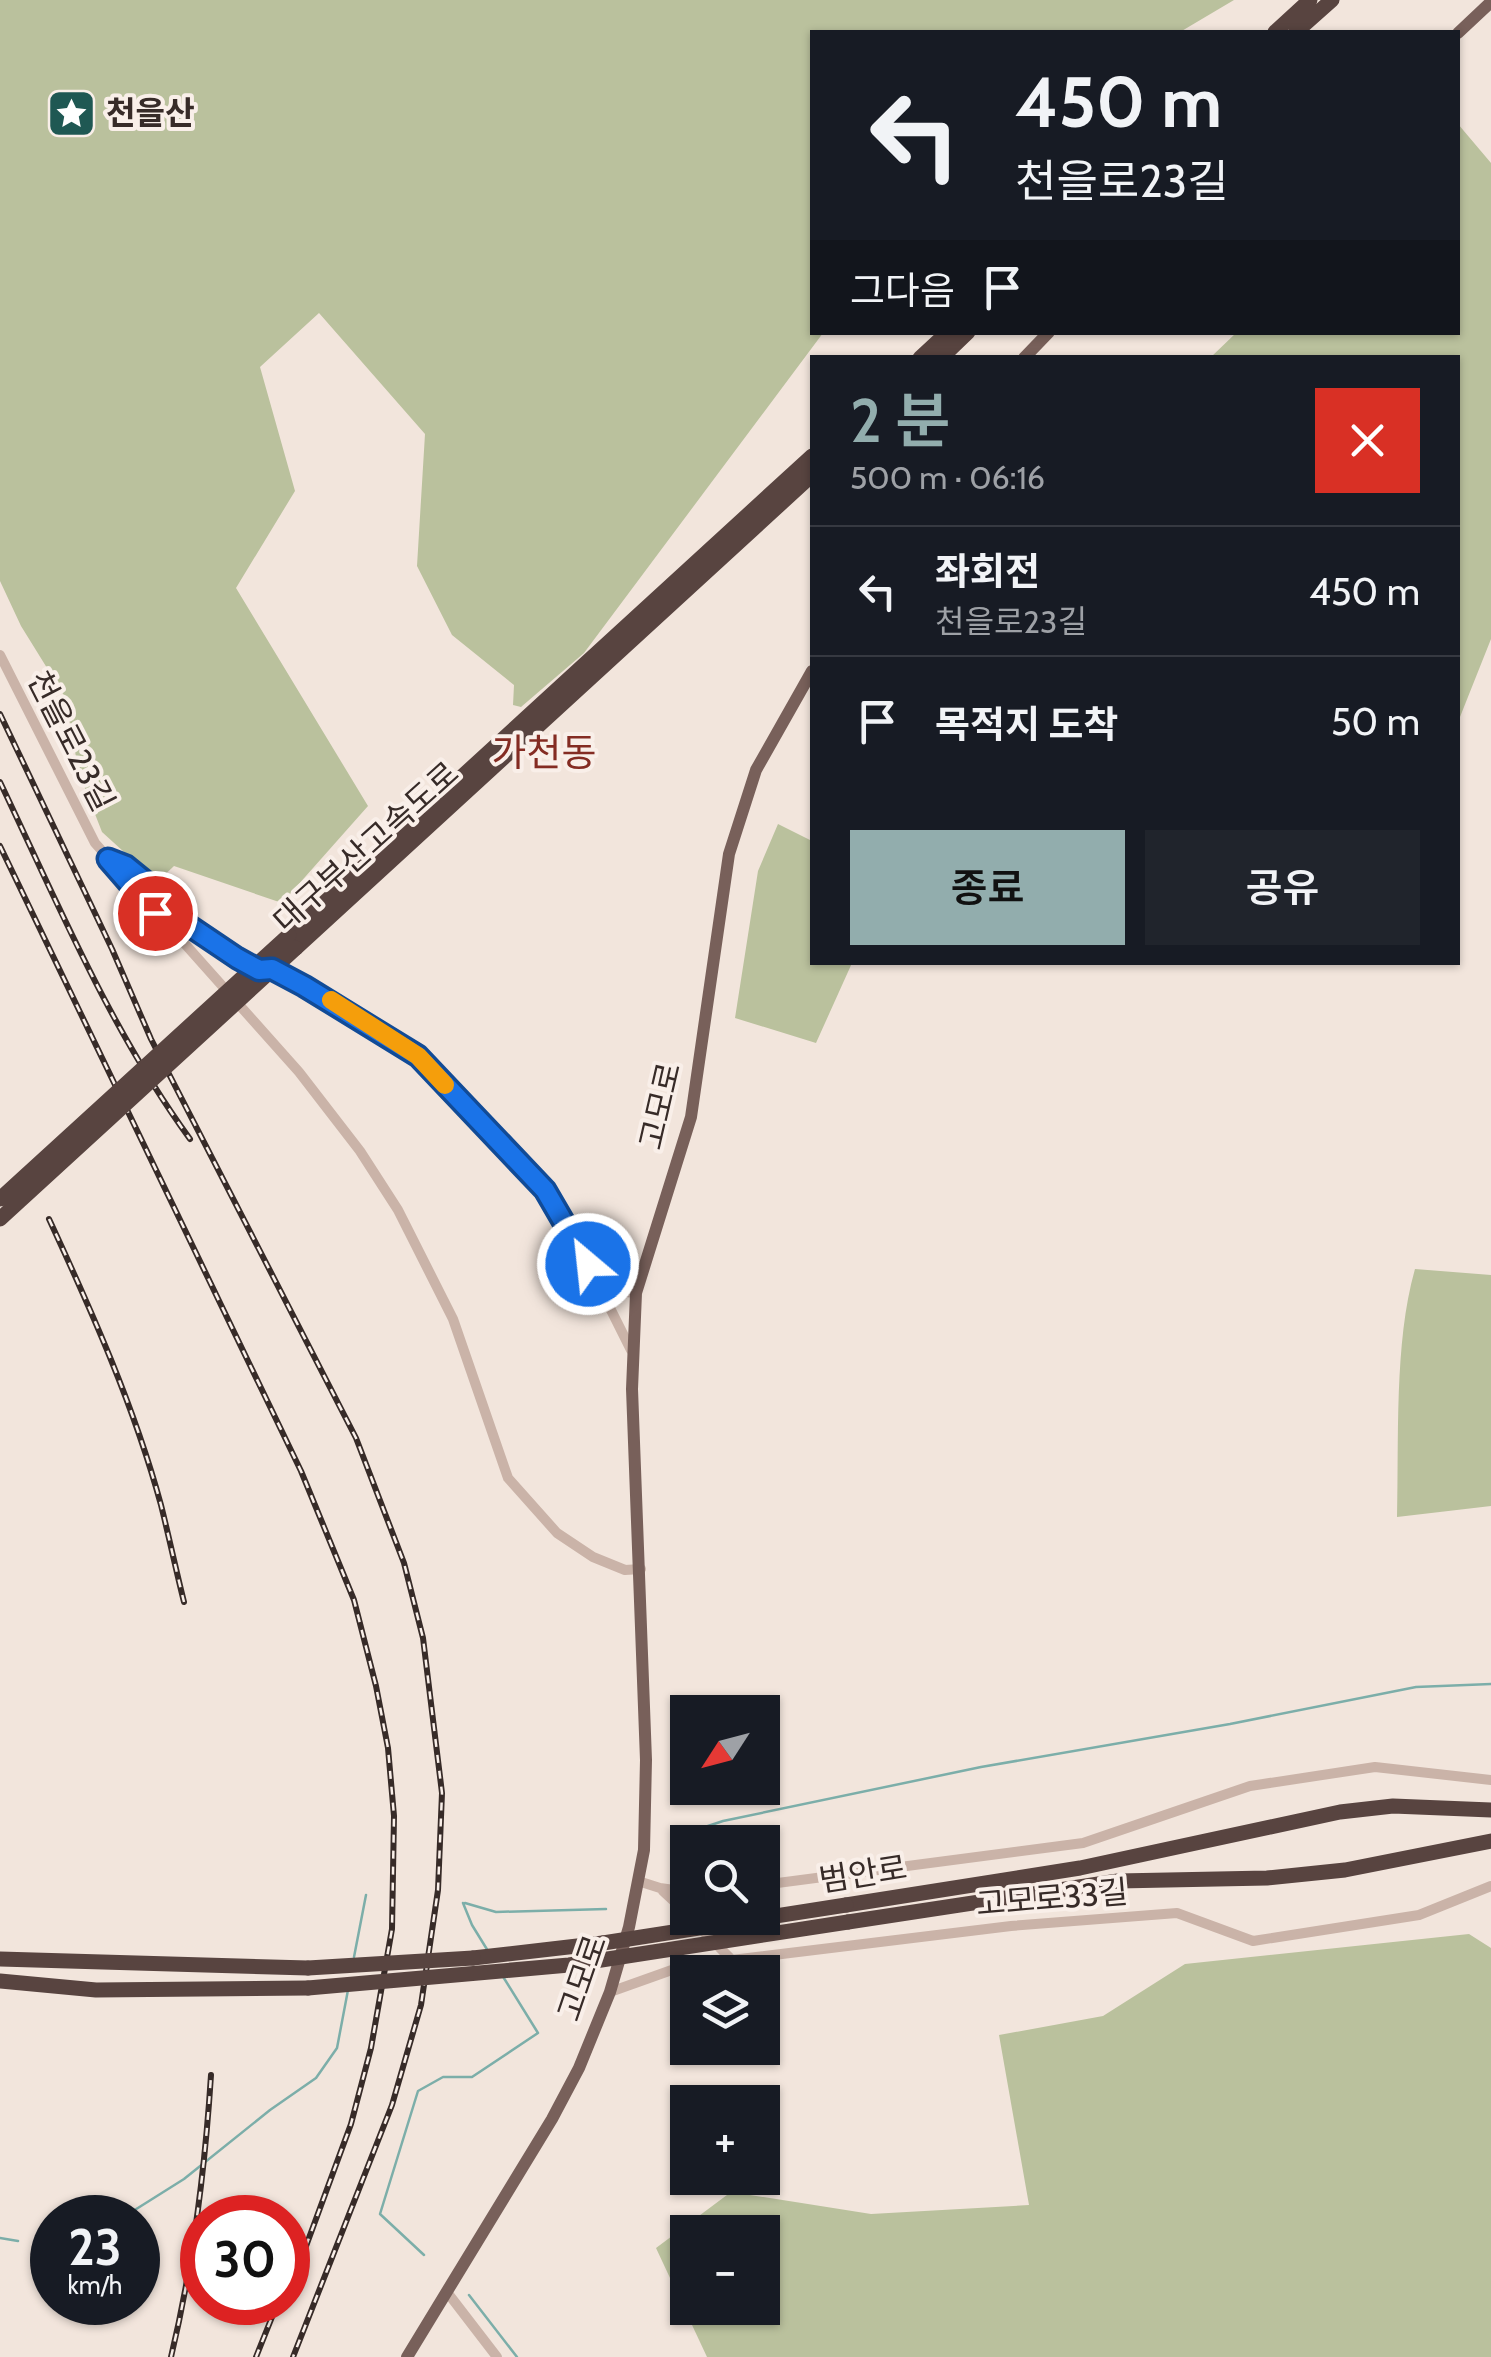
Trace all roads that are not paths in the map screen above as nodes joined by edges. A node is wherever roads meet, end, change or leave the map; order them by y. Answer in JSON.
{"nodes":[{"id":1,"x":1310,"y":0,"type":"edge"},
{"id":2,"x":1332,"y":0,"type":"edge"},
{"id":3,"x":1491,"y":2,"type":"edge"},
{"id":4,"x":1277,"y":30,"type":"edge"},
{"id":5,"x":1298,"y":30,"type":"edge"},
{"id":6,"x":1460,"y":31,"type":"edge"},
{"id":7,"x":945,"y":335,"type":"edge"},
{"id":8,"x":965,"y":335,"type":"edge"},
{"id":9,"x":1046,"y":335,"type":"edge"},
{"id":10,"x":923,"y":355,"type":"edge"},
{"id":11,"x":944,"y":355,"type":"edge"},
{"id":12,"x":1027,"y":355,"type":"edge"},
{"id":13,"x":810,"y":458,"type":"edge"},
{"id":14,"x":810,"y":477,"type":"edge"},
{"id":15,"x":0,"y":654,"type":"edge"},
{"id":16,"x":810,"y":675,"type":"edge"},
{"id":17,"x":548,"y":708,"type":"junction"},
{"id":18,"x":108,"y":859,"type":"junction"},
{"id":19,"x":292,"y":941,"type":"junction"},
{"id":20,"x":0,"y":1199,"type":"edge"},
{"id":21,"x":0,"y":1219,"type":"edge"},
{"id":22,"x":599,"y":1290,"type":"junction"},
{"id":23,"x":636,"y":1293,"type":"junction"},
{"id":24,"x":631,"y":1350,"type":"junction"},
{"id":25,"x":641,"y":1570,"type":"junction"},
{"id":26,"x":1491,"y":1780,"type":"edge"},
{"id":27,"x":1491,"y":1810,"type":"edge"},
{"id":28,"x":1491,"y":1841,"type":"edge"},
{"id":29,"x":638,"y":1881,"type":"junction"},
{"id":30,"x":780,"y":1883,"type":"edge"},
{"id":31,"x":1491,"y":1886,"type":"edge"},
{"id":32,"x":660,"y":1888,"type":"junction"},
{"id":33,"x":670,"y":1889,"type":"edge"},
{"id":34,"x":670,"y":1898,"type":"edge"},
{"id":35,"x":708,"y":1935,"type":"edge"},
{"id":36,"x":727,"y":1955,"type":"edge"},
{"id":37,"x":769,"y":1955,"type":"edge"},
{"id":38,"x":0,"y":1959,"type":"edge"},
{"id":39,"x":670,"y":1971,"type":"edge"},
{"id":40,"x":0,"y":1981,"type":"edge"},
{"id":41,"x":610,"y":1992,"type":"junction"},
{"id":42,"x":447,"y":2292,"type":"junction"},
{"id":43,"x":407,"y":2357,"type":"edge"},
{"id":44,"x":497,"y":2357,"type":"edge"}],
"edges":[{"from":1,"to":4,"type":"highway"},
{"from":2,"to":5,"type":"highway"},
{"from":3,"to":6,"type":"main road"},
{"from":7,"to":10,"type":"highway"},
{"from":8,"to":11,"type":"highway"},
{"from":9,"to":12,"type":"main road"},
{"from":13,"to":17,"type":"highway","name":"대구부산고속도로"},
{"from":14,"to":17,"type":"highway","name":"대구부산고속도로"},
{"from":15,"to":18,"type":"street","name":"천을로23길"},
{"from":16,"to":23,"type":"main road","name":"고모로"},
{"from":17,"to":19,"type":"highway","name":"대구부산고속도로"},
{"from":18,"to":22,"type":"street"},
{"from":18,"to":25,"type":"street","name":"천을로23길"},
{"from":19,"to":20,"type":"highway","name":"대구부산고속도로","bridge":true},
{"from":19,"to":21,"type":"highway","name":"대구부산고속도로","bridge":true},
{"from":22,"to":23,"type":"street"},
{"from":22,"to":24,"type":"street"},
{"from":23,"to":24,"type":"main road","name":"고모로"},
{"from":24,"to":25,"type":"main road","name":"고모로"},
{"from":25,"to":29,"type":"main road","name":"고모로"},
{"from":26,"to":30,"type":"street"},
{"from":27,"to":38,"type":"highway","name":"범안로","bridge":true},
{"from":28,"to":40,"type":"highway","name":"범안로","bridge":true},
{"from":29,"to":32,"type":"street"},
{"from":29,"to":41,"type":"main road","name":"고모로"},
{"from":31,"to":37,"type":"street","name":"고모로33길"},
{"from":32,"to":33,"type":"street"},
{"from":32,"to":34,"type":"street"},
{"from":35,"to":36,"type":"street"},
{"from":39,"to":41,"type":"street","name":"고모로33길"},
{"from":41,"to":42,"type":"main road","name":"고모로"},
{"from":42,"to":43,"type":"main road","name":"고모로"},
{"from":42,"to":44,"type":"street"}]}
